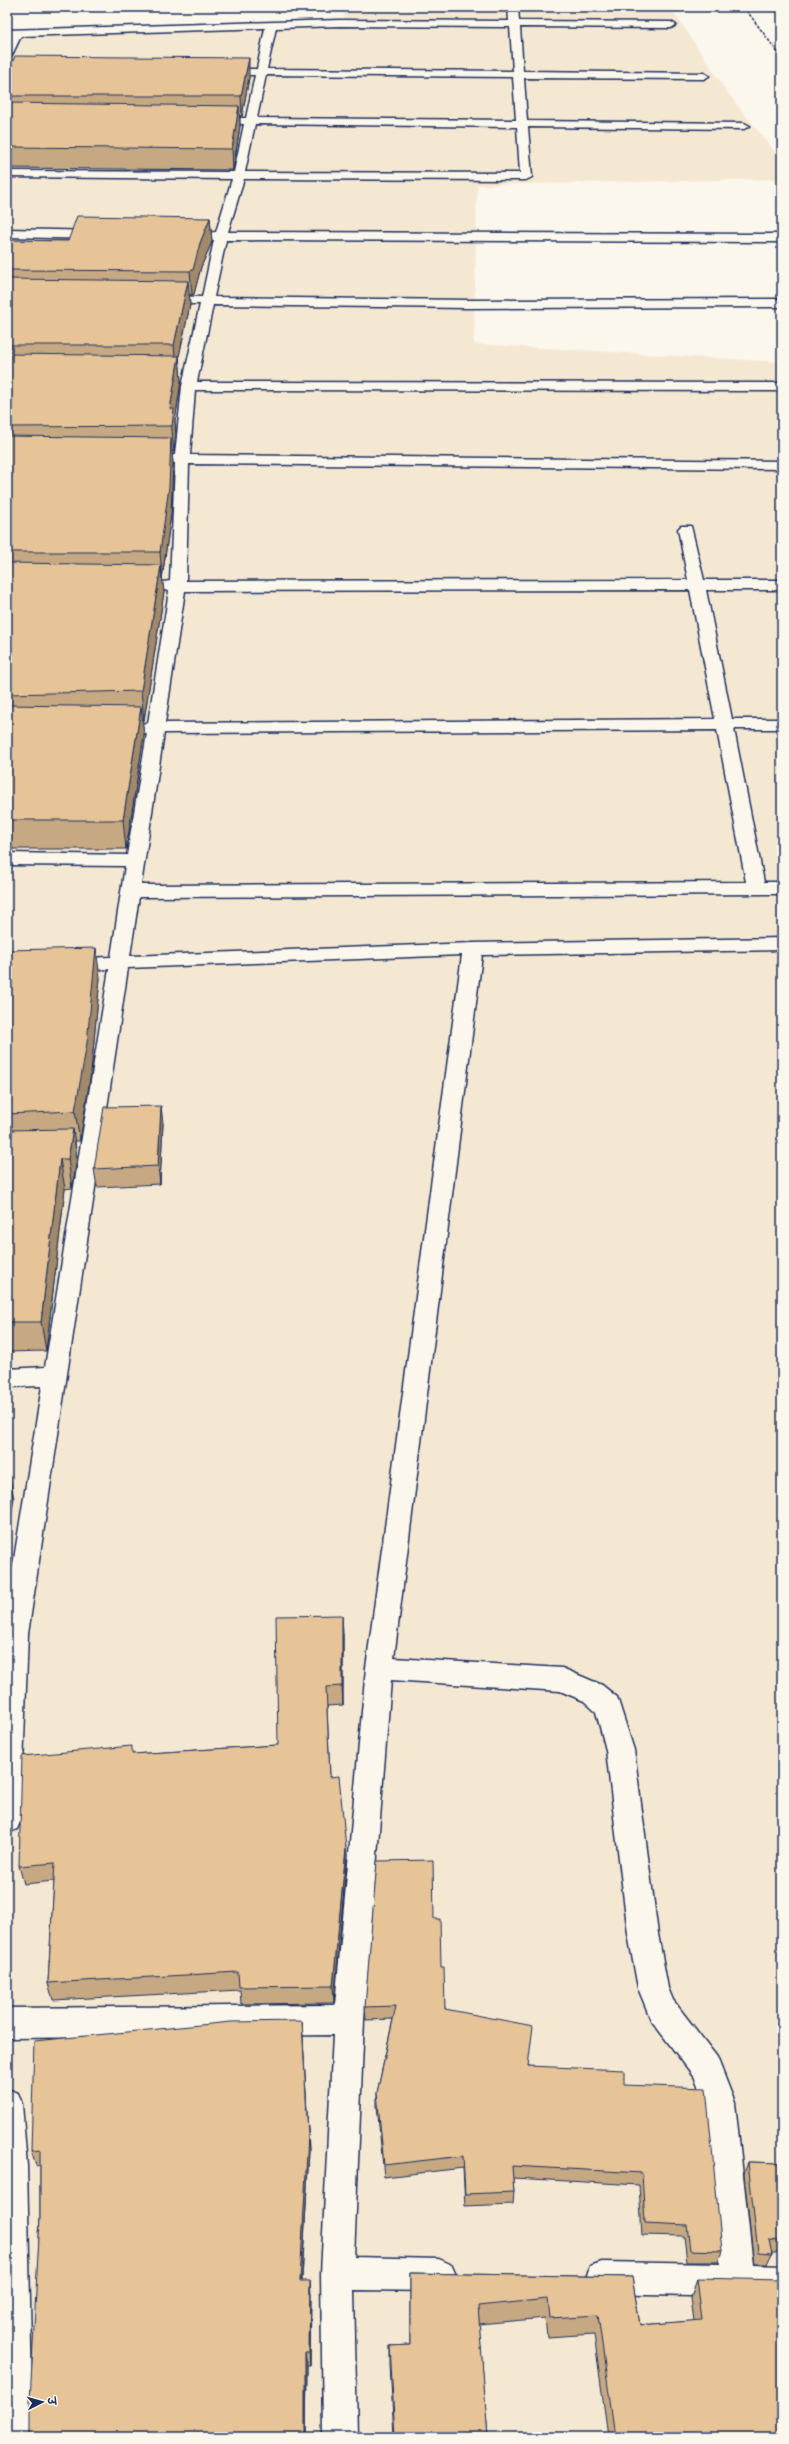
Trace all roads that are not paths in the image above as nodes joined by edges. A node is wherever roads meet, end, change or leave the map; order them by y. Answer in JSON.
{"nodes":[{"id":1,"x":512,"y":7,"type":"edge"},
{"id":2,"x":514,"y":24,"type":"junction"},
{"id":3,"x":671,"y":25,"type":"dead end"},
{"id":4,"x":271,"y":26,"type":"junction"},
{"id":5,"x":12,"y":33,"type":"edge"},
{"id":6,"x":7,"y":55,"type":"edge"},
{"id":7,"x":237,"y":72,"type":"edge"},
{"id":8,"x":261,"y":72,"type":"junction"},
{"id":9,"x":518,"y":75,"type":"junction"},
{"id":10,"x":704,"y":76,"type":"dead end"},
{"id":11,"x":227,"y":121,"type":"edge"},
{"id":12,"x":251,"y":121,"type":"junction"},
{"id":13,"x":522,"y":124,"type":"junction"},
{"id":14,"x":744,"y":126,"type":"dead end"},
{"id":15,"x":7,"y":174,"type":"edge"},
{"id":16,"x":239,"y":175,"type":"junction"},
{"id":17,"x":7,"y":234,"type":"edge"},
{"id":18,"x":110,"y":235,"type":"edge"},
{"id":19,"x":197,"y":236,"type":"edge"},
{"id":20,"x":221,"y":236,"type":"junction"},
{"id":21,"x":782,"y":238,"type":"edge"},
{"id":22,"x":151,"y":300,"type":"edge"},
{"id":23,"x":207,"y":301,"type":"junction"},
{"id":24,"x":782,"y":303,"type":"edge"},
{"id":25,"x":185,"y":379,"type":"junction"},
{"id":26,"x":782,"y":387,"type":"edge"},
{"id":27,"x":150,"y":459,"type":"edge"},
{"id":28,"x":182,"y":459,"type":"junction"},
{"id":29,"x":782,"y":465,"type":"edge"},
{"id":30,"x":686,"y":529,"type":"dead end"},
{"id":31,"x":782,"y":585,"type":"edge"},
{"id":32,"x":147,"y":586,"type":"edge"},
{"id":33,"x":178,"y":586,"type":"junction"},
{"id":34,"x":697,"y":586,"type":"junction"},
{"id":35,"x":724,"y":724,"type":"junction"},
{"id":36,"x":782,"y":724,"type":"edge"},
{"id":37,"x":124,"y":727,"type":"edge"},
{"id":38,"x":154,"y":728,"type":"junction"},
{"id":39,"x":7,"y":859,"type":"edge"},
{"id":40,"x":135,"y":861,"type":"junction"},
{"id":41,"x":756,"y":888,"type":"junction"},
{"id":42,"x":782,"y":888,"type":"edge"},
{"id":43,"x":129,"y":891,"type":"junction"},
{"id":44,"x":782,"y":944,"type":"edge"},
{"id":45,"x":473,"y":949,"type":"junction"},
{"id":46,"x":118,"y":962,"type":"junction"},
{"id":47,"x":7,"y":967,"type":"edge"},
{"id":48,"x":91,"y":1149,"type":"junction"},
{"id":49,"x":68,"y":1150,"type":"edge"},
{"id":50,"x":54,"y":1376,"type":"junction"},
{"id":51,"x":7,"y":1378,"type":"edge"},
{"id":52,"x":11,"y":1634,"type":"edge"},
{"id":53,"x":379,"y":1668,"type":"junction"},
{"id":54,"x":7,"y":1820,"type":"edge"},
{"id":55,"x":349,"y":2020,"type":"junction"},
{"id":56,"x":7,"y":2023,"type":"edge"},
{"id":57,"x":7,"y":2104,"type":"edge"},
{"id":58,"x":9,"y":2166,"type":"edge"},
{"id":59,"x":337,"y":2272,"type":"junction"},
{"id":60,"x":471,"y":2275,"type":"edge"},
{"id":61,"x":573,"y":2278,"type":"edge"},
{"id":62,"x":738,"y":2281,"type":"junction"},
{"id":63,"x":782,"y":2282,"type":"edge"},
{"id":64,"x":16,"y":2437,"type":"edge"},
{"id":65,"x":340,"y":2437,"type":"edge"}],
"edges":[{"from":1,"to":2,"type":"street"},
{"from":2,"to":3,"type":"street"},
{"from":2,"to":4,"type":"street"},
{"from":2,"to":9,"type":"street"},
{"from":4,"to":5,"type":"street"},
{"from":4,"to":8,"type":"street"},
{"from":5,"to":6,"type":"street"},
{"from":7,"to":8,"type":"street"},
{"from":8,"to":9,"type":"street"},
{"from":8,"to":12,"type":"street"},
{"from":9,"to":10,"type":"street"},
{"from":9,"to":13,"type":"street"},
{"from":11,"to":12,"type":"street"},
{"from":12,"to":13,"type":"street"},
{"from":12,"to":16,"type":"street"},
{"from":13,"to":14,"type":"street"},
{"from":13,"to":16,"type":"street"},
{"from":15,"to":16,"type":"street"},
{"from":16,"to":20,"type":"street"},
{"from":17,"to":18,"type":"street"},
{"from":19,"to":20,"type":"street"},
{"from":20,"to":21,"type":"street"},
{"from":20,"to":23,"type":"street"},
{"from":22,"to":23,"type":"street"},
{"from":23,"to":24,"type":"street"},
{"from":23,"to":25,"type":"street"},
{"from":25,"to":26,"type":"street"},
{"from":25,"to":28,"type":"street"},
{"from":27,"to":28,"type":"street"},
{"from":28,"to":29,"type":"street"},
{"from":28,"to":33,"type":"street"},
{"from":30,"to":34,"type":"street"},
{"from":31,"to":34,"type":"street"},
{"from":32,"to":33,"type":"street"},
{"from":33,"to":34,"type":"street"},
{"from":33,"to":38,"type":"street"},
{"from":34,"to":35,"type":"street"},
{"from":35,"to":36,"type":"street"},
{"from":35,"to":38,"type":"street"},
{"from":35,"to":41,"type":"street"},
{"from":37,"to":38,"type":"street"},
{"from":38,"to":40,"type":"street"},
{"from":39,"to":40,"type":"street"},
{"from":40,"to":43,"type":"street"},
{"from":41,"to":42,"type":"street"},
{"from":41,"to":43,"type":"street"},
{"from":43,"to":46,"type":"street"},
{"from":44,"to":45,"type":"street"},
{"from":45,"to":46,"type":"street"},
{"from":45,"to":53,"type":"street"},
{"from":46,"to":47,"type":"street"},
{"from":46,"to":48,"type":"street"},
{"from":48,"to":49,"type":"street"},
{"from":48,"to":50,"type":"street"},
{"from":50,"to":51,"type":"street"},
{"from":50,"to":52,"type":"street"},
{"from":52,"to":54,"type":"street"},
{"from":53,"to":55,"type":"street"},
{"from":53,"to":62,"type":"street"},
{"from":55,"to":56,"type":"street"},
{"from":55,"to":59,"type":"street"},
{"from":57,"to":58,"type":"street"},
{"from":58,"to":64,"type":"street"},
{"from":59,"to":60,"type":"street"},
{"from":59,"to":65,"type":"street"},
{"from":61,"to":62,"type":"street"},
{"from":62,"to":63,"type":"street"}]}
